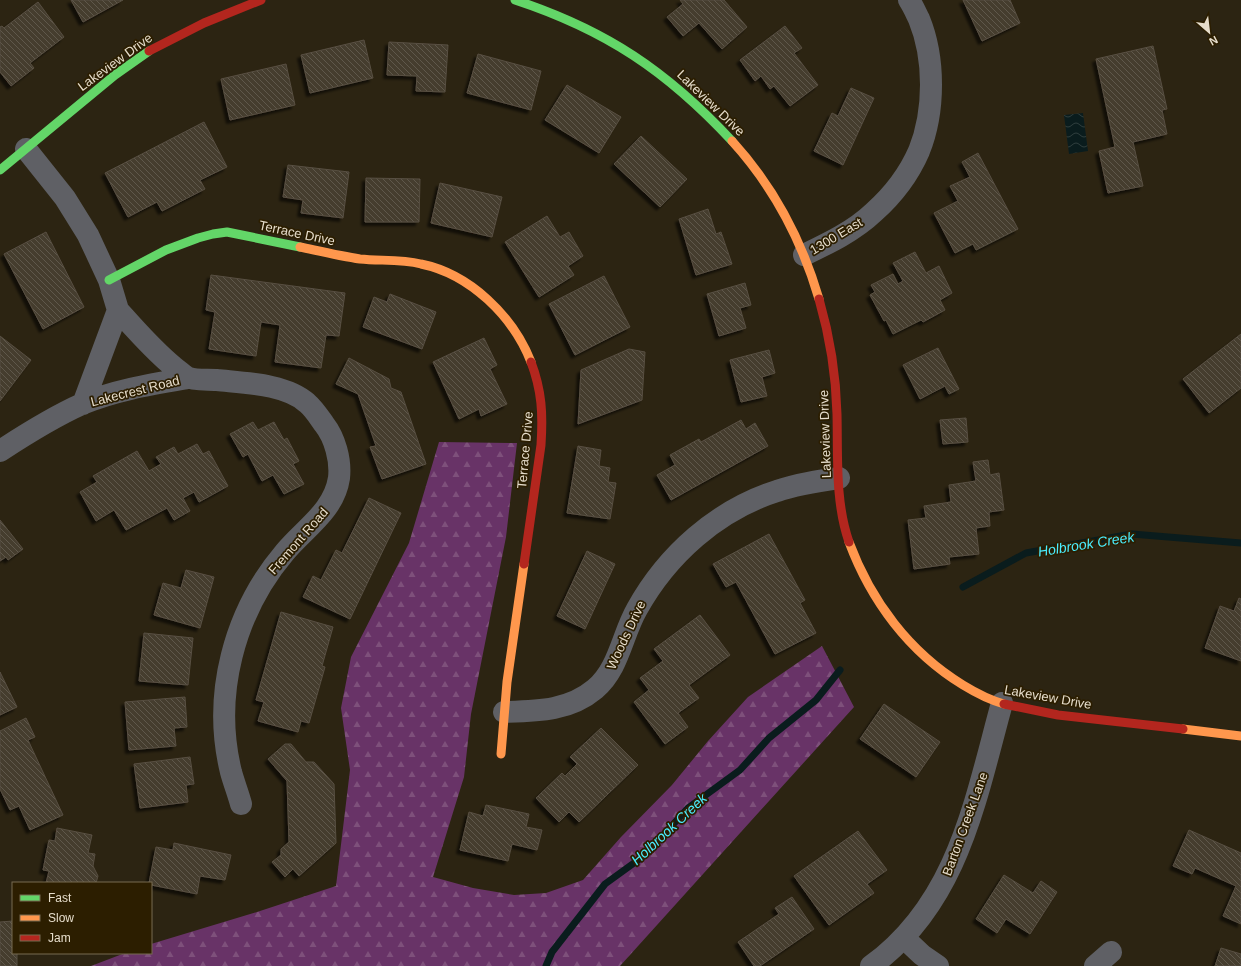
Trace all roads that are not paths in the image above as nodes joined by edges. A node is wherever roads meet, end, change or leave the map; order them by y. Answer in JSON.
{"nodes":[{"id":1,"x":261,"y":0,"type":"edge"},
{"id":2,"x":515,"y":0,"type":"edge"},
{"id":3,"x":909,"y":0,"type":"edge"},
{"id":4,"x":26,"y":149,"type":"junction"},
{"id":5,"x":0,"y":170,"type":"edge"},
{"id":6,"x":804,"y":255,"type":"junction"},
{"id":7,"x":108,"y":280,"type":"junction"},
{"id":8,"x":118,"y":310,"type":"junction"},
{"id":9,"x":188,"y":378,"type":"junction"},
{"id":10,"x":83,"y":404,"type":"junction"},
{"id":11,"x":0,"y":451,"type":"edge"},
{"id":12,"x":839,"y":478,"type":"junction"},
{"id":13,"x":1002,"y":703,"type":"junction"},
{"id":14,"x":504,"y":712,"type":"junction"},
{"id":15,"x":1241,"y":736,"type":"edge"},
{"id":16,"x":501,"y":754,"type":"dead end"},
{"id":17,"x":241,"y":804,"type":"dead end"},
{"id":18,"x":904,"y":938,"type":"junction"},
{"id":19,"x":870,"y":966,"type":"edge"},
{"id":20,"x":938,"y":966,"type":"edge"}],
"edges":[{"from":1,"to":4,"type":"street","name":"Lakeview Drive"},
{"from":2,"to":6,"type":"street","name":"Lakeview Drive"},
{"from":3,"to":6,"type":"street","name":"1300 East"},
{"from":4,"to":5,"type":"street","name":"Lakeview Drive"},
{"from":4,"to":7,"type":"street"},
{"from":6,"to":12,"type":"street","name":"Lakeview Drive"},
{"from":7,"to":8,"type":"street"},
{"from":7,"to":14,"type":"street","name":"Terrace Drive"},
{"from":8,"to":9,"type":"street"},
{"from":8,"to":10,"type":"street","name":"Lakecrest Road"},
{"from":9,"to":10,"type":"street","name":"Lakecrest Road"},
{"from":9,"to":17,"type":"street","name":"Fremont Road"},
{"from":10,"to":11,"type":"street","name":"Lakecrest Road"},
{"from":12,"to":13,"type":"street","name":"Lakeview Drive"},
{"from":12,"to":14,"type":"street","name":"Woods Drive"},
{"from":13,"to":15,"type":"street","name":"Lakeview Drive"},
{"from":13,"to":18,"type":"street","name":"Barton Creek Lane"},
{"from":14,"to":16,"type":"street","name":"Terrace Drive"},
{"from":18,"to":19,"type":"street","name":"Barton Creek Lane"},
{"from":18,"to":20,"type":"street"}]}
